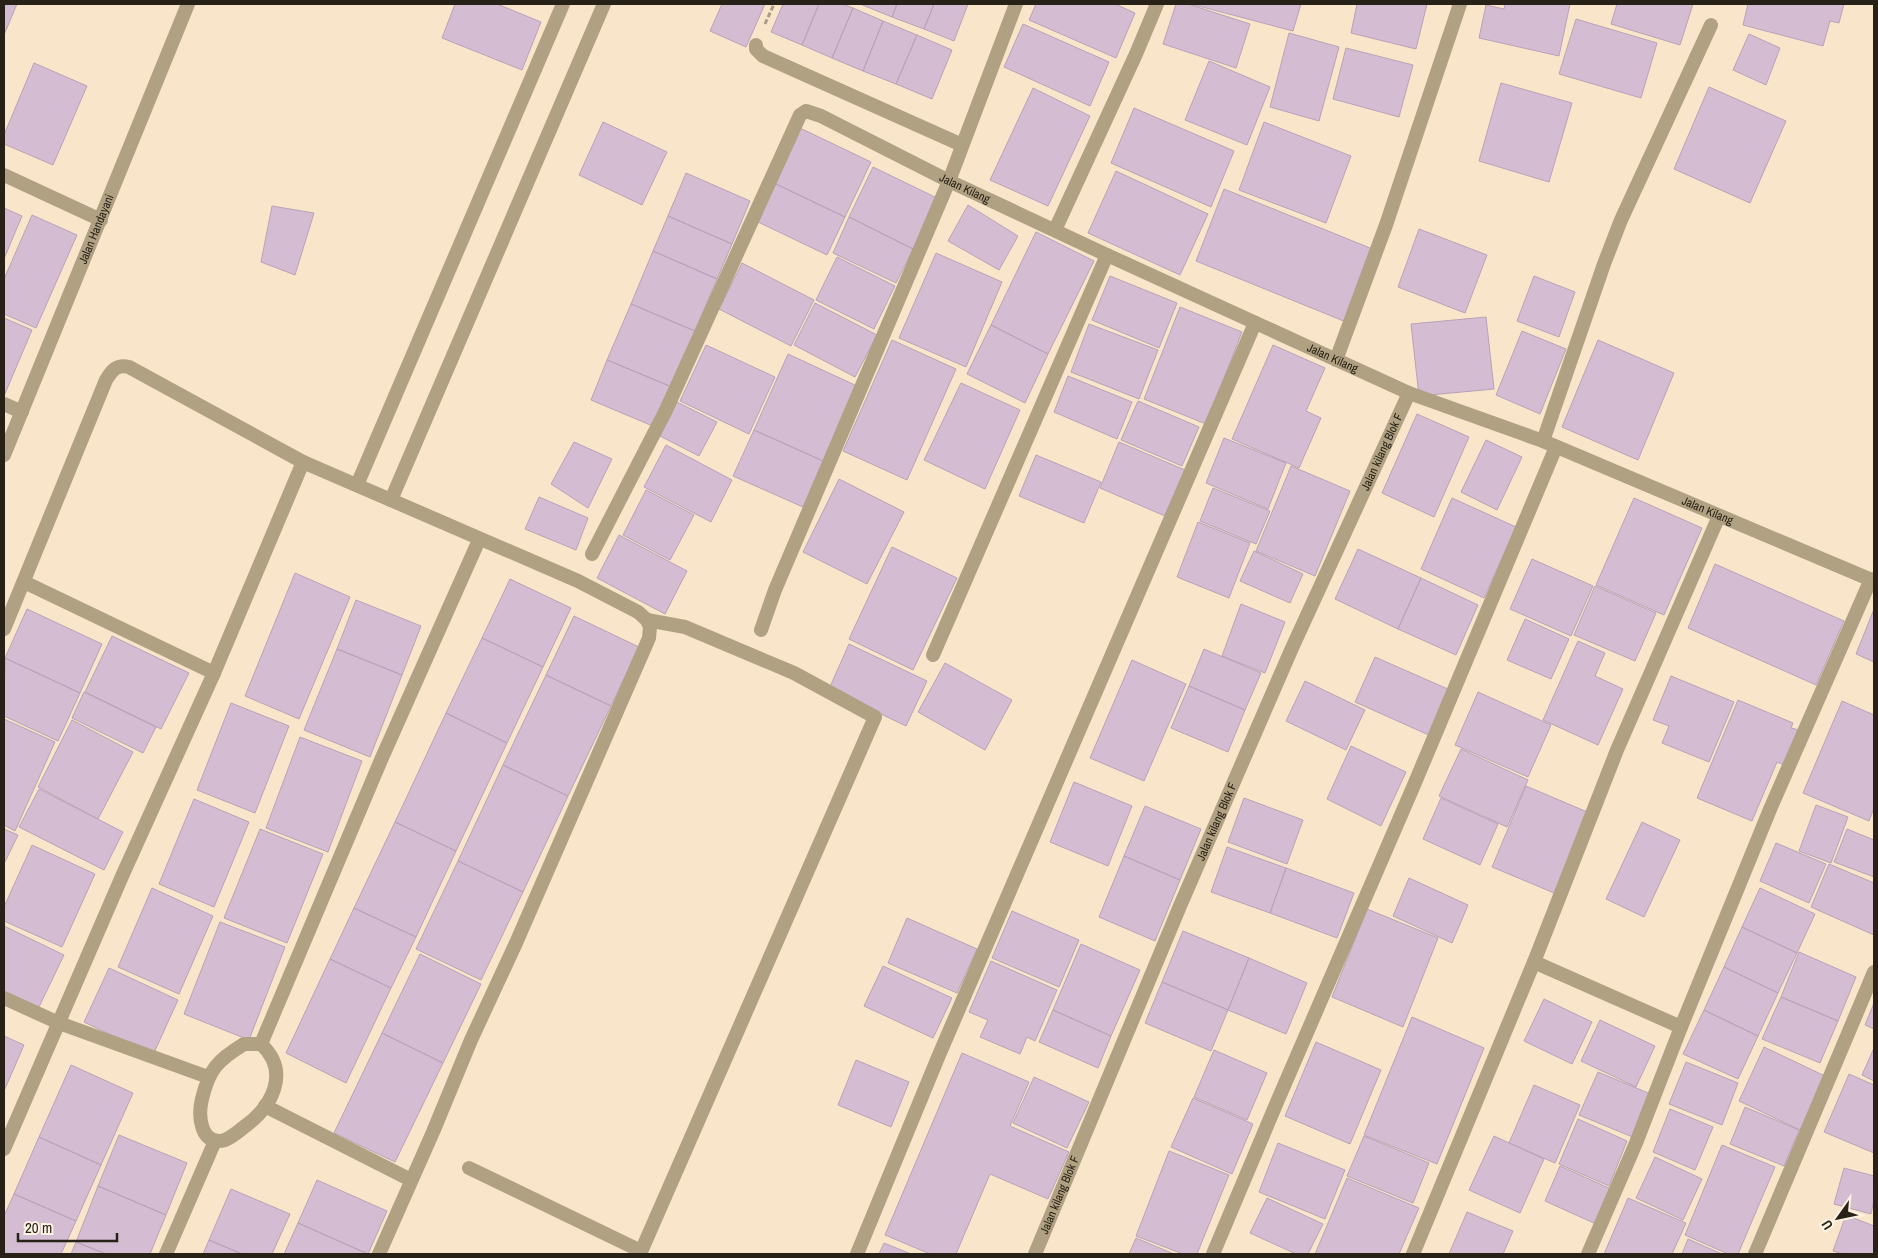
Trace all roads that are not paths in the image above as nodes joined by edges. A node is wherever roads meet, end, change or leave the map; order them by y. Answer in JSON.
{"nodes":[{"id":1,"x":188,"y":4,"type":"edge"},
{"id":2,"x":563,"y":4,"type":"edge"},
{"id":3,"x":604,"y":4,"type":"edge"},
{"id":4,"x":1016,"y":4,"type":"edge"},
{"id":5,"x":1157,"y":4,"type":"edge"},
{"id":6,"x":1460,"y":4,"type":"edge"},
{"id":7,"x":1711,"y":24,"type":"dead end"},
{"id":8,"x":756,"y":45,"type":"dead end"},
{"id":9,"x":962,"y":145,"type":"junction"},
{"id":10,"x":4,"y":175,"type":"edge"},
{"id":11,"x":949,"y":181,"type":"junction"},
{"id":12,"x":101,"y":220,"type":"junction"},
{"id":13,"x":1055,"y":230,"type":"junction"},
{"id":14,"x":1107,"y":255,"type":"junction"},
{"id":15,"x":1255,"y":323,"type":"junction"},
{"id":16,"x":1336,"y":360,"type":"junction"},
{"id":17,"x":1409,"y":393,"type":"junction"},
{"id":18,"x":4,"y":404,"type":"edge"},
{"id":19,"x":22,"y":412,"type":"junction"},
{"id":20,"x":1543,"y":441,"type":"junction"},
{"id":21,"x":1556,"y":447,"type":"junction"},
{"id":22,"x":4,"y":455,"type":"edge"},
{"id":23,"x":303,"y":462,"type":"junction"},
{"id":24,"x":357,"y":486,"type":"junction"},
{"id":25,"x":391,"y":500,"type":"junction"},
{"id":26,"x":1719,"y":516,"type":"junction"},
{"id":27,"x":479,"y":540,"type":"junction"},
{"id":28,"x":592,"y":554,"type":"dead end"},
{"id":29,"x":1872,"y":580,"type":"edge"},
{"id":30,"x":24,"y":582,"type":"junction"},
{"id":31,"x":647,"y":620,"type":"junction"},
{"id":32,"x":4,"y":629,"type":"edge"},
{"id":33,"x":761,"y":630,"type":"dead end"},
{"id":34,"x":933,"y":655,"type":"dead end"},
{"id":35,"x":214,"y":674,"type":"junction"},
{"id":36,"x":1534,"y":962,"type":"junction"},
{"id":37,"x":1874,"y":972,"type":"edge"},
{"id":38,"x":4,"y":998,"type":"edge"},
{"id":39,"x":59,"y":1023,"type":"junction"},
{"id":40,"x":1681,"y":1027,"type":"junction"},
{"id":41,"x":261,"y":1044,"type":"junction"},
{"id":42,"x":208,"y":1077,"type":"junction"},
{"id":43,"x":265,"y":1106,"type":"junction"},
{"id":44,"x":215,"y":1141,"type":"junction"},
{"id":45,"x":4,"y":1148,"type":"edge"},
{"id":46,"x":469,"y":1168,"type":"dead end"},
{"id":47,"x":411,"y":1180,"type":"junction"},
{"id":48,"x":640,"y":1253,"type":"edge"},
{"id":49,"x":166,"y":1254,"type":"edge"},
{"id":50,"x":380,"y":1254,"type":"edge"},
{"id":51,"x":857,"y":1254,"type":"edge"},
{"id":52,"x":1035,"y":1254,"type":"edge"},
{"id":53,"x":1213,"y":1254,"type":"edge"},
{"id":54,"x":1413,"y":1254,"type":"edge"},
{"id":55,"x":1588,"y":1254,"type":"edge"},
{"id":56,"x":1755,"y":1254,"type":"edge"}],
"edges":[{"from":1,"to":12,"type":"street","name":"Jalan Handayani"},
{"from":2,"to":24,"type":"street"},
{"from":3,"to":25,"type":"street"},
{"from":4,"to":9,"type":"street"},
{"from":5,"to":13,"type":"street"},
{"from":6,"to":16,"type":"street"},
{"from":7,"to":20,"type":"street"},
{"from":8,"to":9,"type":"street"},
{"from":9,"to":11,"type":"street"},
{"from":10,"to":12,"type":"street"},
{"from":11,"to":13,"type":"street","name":"Jalan Kilang"},
{"from":11,"to":28,"type":"street","name":"Jalan Kilang"},
{"from":11,"to":33,"type":"street"},
{"from":12,"to":19,"type":"street","name":"Jalan Handayani"},
{"from":13,"to":14,"type":"street","name":"Jalan Kilang"},
{"from":14,"to":15,"type":"street","name":"Jalan Kilang"},
{"from":14,"to":34,"type":"street"},
{"from":15,"to":16,"type":"street","name":"Jalan Kilang"},
{"from":15,"to":51,"type":"street"},
{"from":16,"to":17,"type":"street","name":"Jalan Kilang"},
{"from":17,"to":20,"type":"street","name":"Jalan Kilang"},
{"from":17,"to":52,"type":"street","name":"Jalan kilang Blok F"},
{"from":18,"to":19,"type":"street"},
{"from":19,"to":22,"type":"street","name":"Jalan Handayani"},
{"from":20,"to":21,"type":"street","name":"Jalan Kilang"},
{"from":21,"to":26,"type":"street","name":"Jalan Kilang"},
{"from":21,"to":53,"type":"street"},
{"from":23,"to":24,"type":"street"},
{"from":23,"to":30,"type":"street"},
{"from":23,"to":35,"type":"street"},
{"from":24,"to":25,"type":"street"},
{"from":25,"to":27,"type":"street"},
{"from":26,"to":29,"type":"street","name":"Jalan Kilang"},
{"from":26,"to":36,"type":"street"},
{"from":27,"to":31,"type":"street"},
{"from":27,"to":41,"type":"street"},
{"from":29,"to":40,"type":"street"},
{"from":30,"to":32,"type":"street"},
{"from":30,"to":35,"type":"street"},
{"from":31,"to":47,"type":"street"},
{"from":31,"to":48,"type":"street"},
{"from":35,"to":39,"type":"street"},
{"from":36,"to":40,"type":"street"},
{"from":36,"to":54,"type":"street"},
{"from":37,"to":56,"type":"street"},
{"from":38,"to":39,"type":"street"},
{"from":39,"to":42,"type":"street"},
{"from":39,"to":45,"type":"street"},
{"from":40,"to":55,"type":"street"},
{"from":41,"to":42,"type":"street"},
{"from":41,"to":43,"type":"street"},
{"from":42,"to":44,"type":"street"},
{"from":43,"to":44,"type":"street"},
{"from":43,"to":47,"type":"street"},
{"from":44,"to":49,"type":"street"},
{"from":46,"to":48,"type":"street"},
{"from":47,"to":50,"type":"street"}]}
